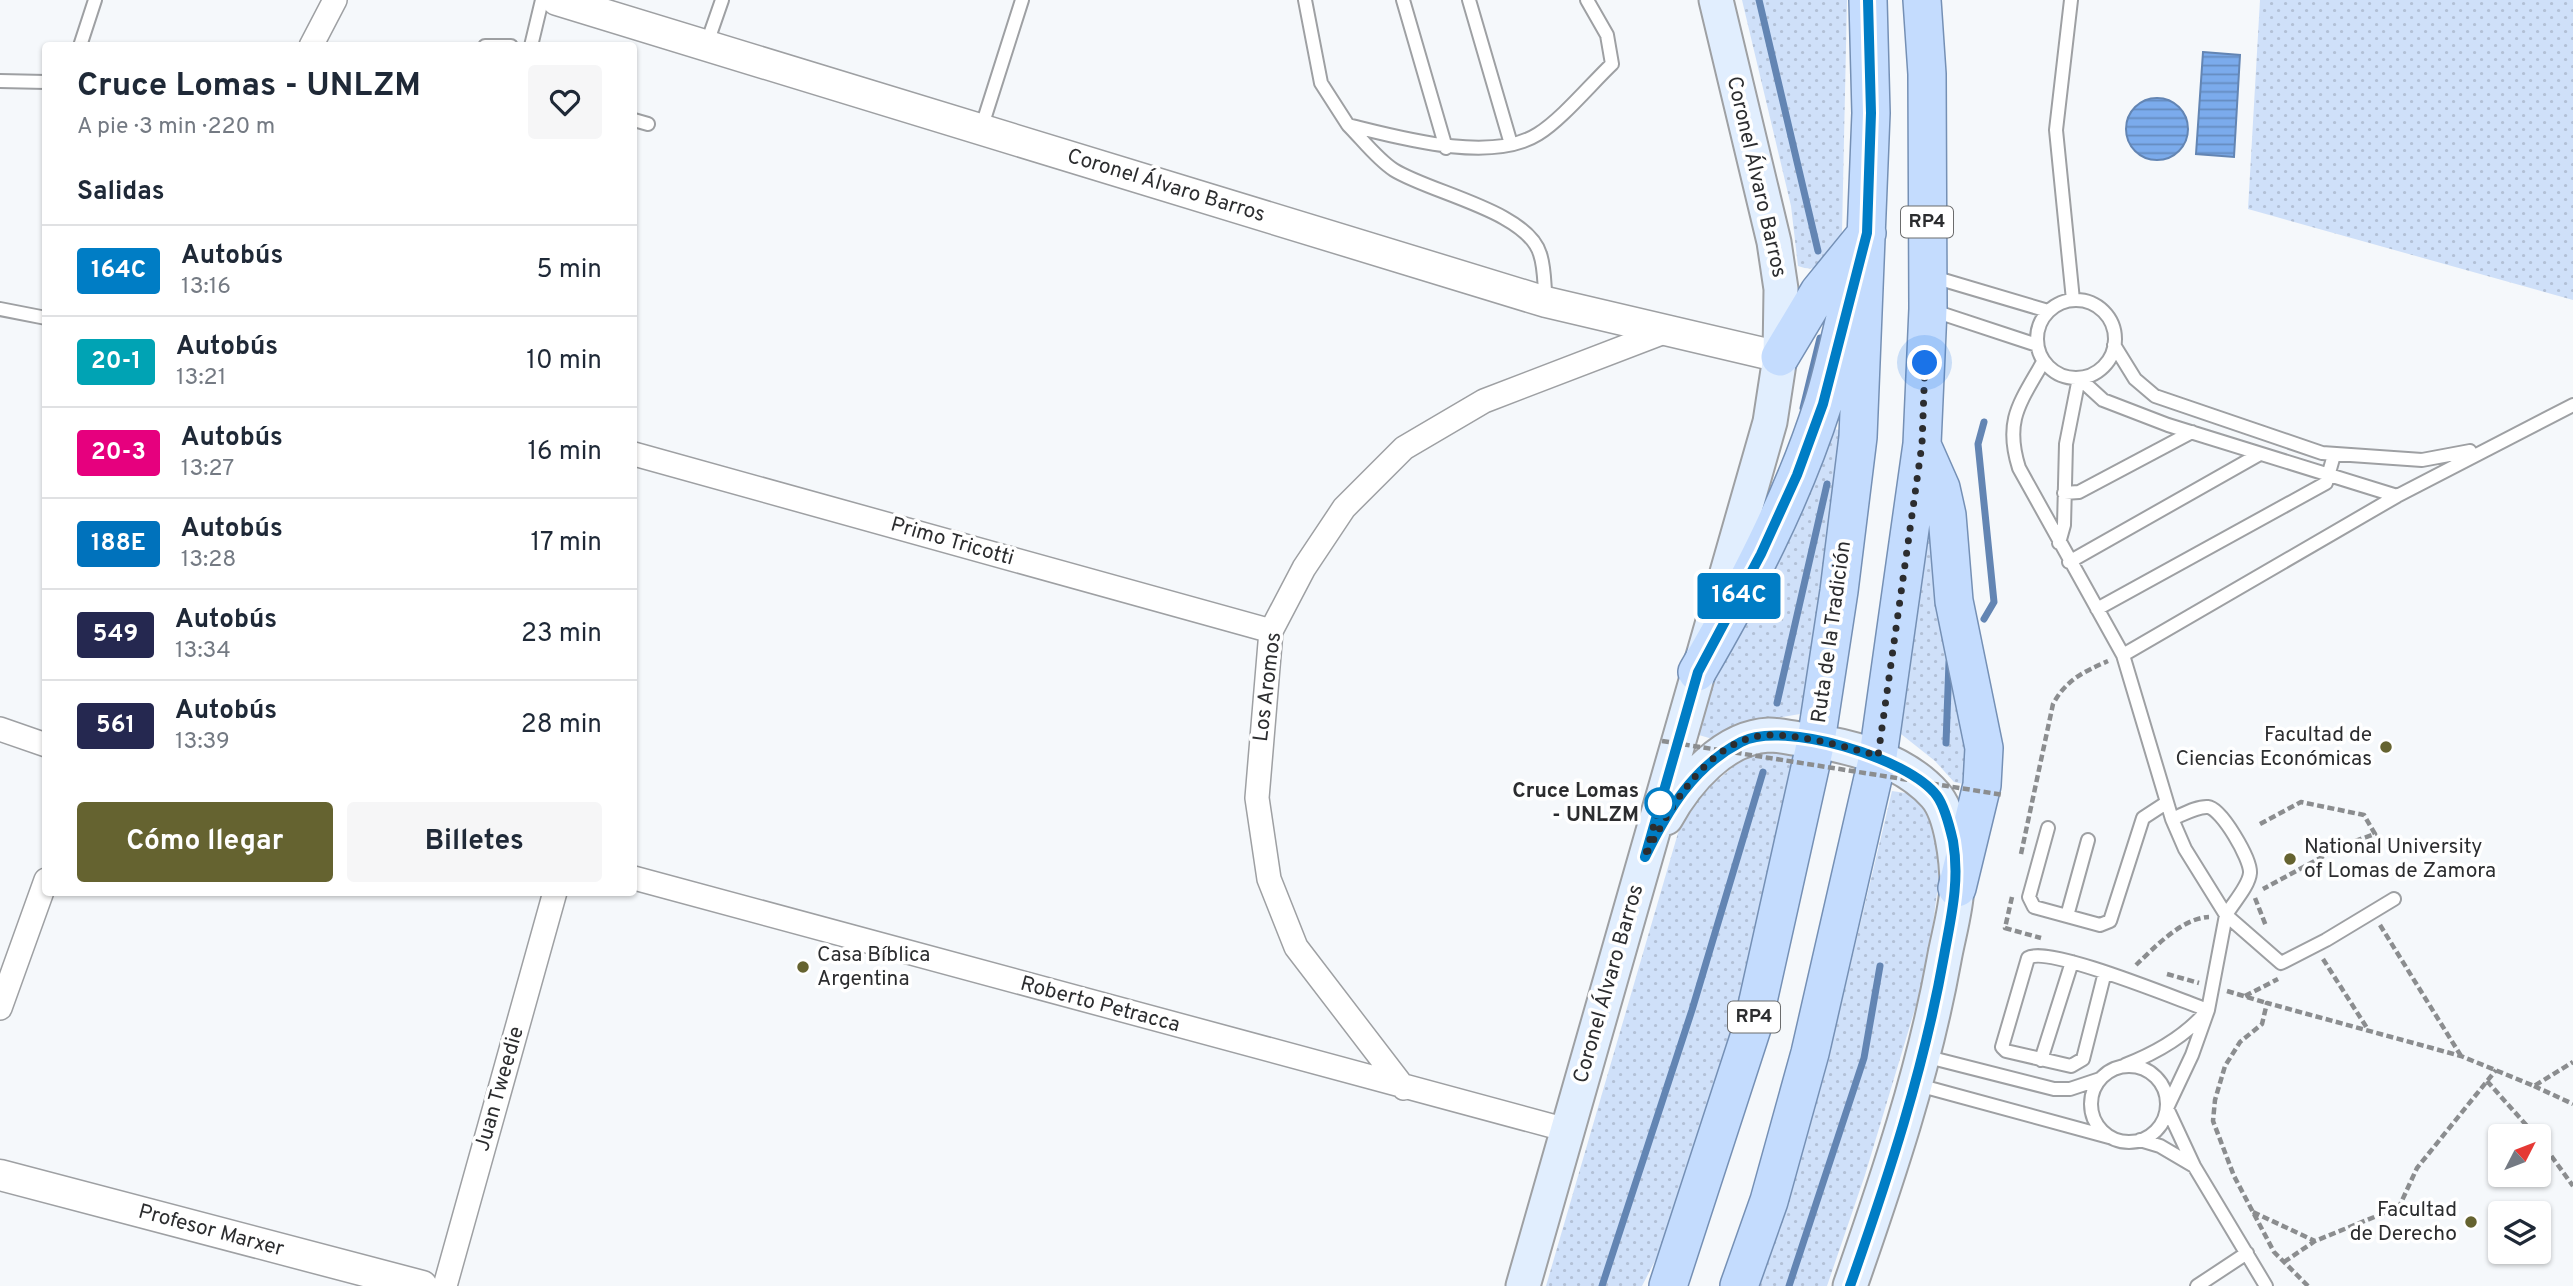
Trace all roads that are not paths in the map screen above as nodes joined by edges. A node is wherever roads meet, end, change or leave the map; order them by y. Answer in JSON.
{"nodes":[{"id":1,"x":95,"y":0,"type":"edge"},
{"id":2,"x":335,"y":0,"type":"edge"},
{"id":3,"x":542,"y":0,"type":"edge"},
{"id":4,"x":557,"y":0,"type":"edge"},
{"id":5,"x":722,"y":0,"type":"edge"},
{"id":6,"x":1022,"y":0,"type":"edge"},
{"id":7,"x":1305,"y":0,"type":"edge"},
{"id":8,"x":1403,"y":0,"type":"edge"},
{"id":9,"x":1469,"y":0,"type":"edge"},
{"id":10,"x":1587,"y":0,"type":"edge"},
{"id":11,"x":1716,"y":0,"type":"edge"},
{"id":12,"x":1868,"y":0,"type":"edge"},
{"id":13,"x":2071,"y":0,"type":"edge"},
{"id":14,"x":1922,"y":2,"type":"edge"},
{"id":15,"x":81,"y":42,"type":"edge"},
{"id":16,"x":313,"y":42,"type":"edge"},
{"id":17,"x":532,"y":42,"type":"edge"},
{"id":18,"x":706,"y":46,"type":"junction"},
{"id":19,"x":0,"y":81,"type":"edge"},
{"id":20,"x":42,"y":82,"type":"edge"},
{"id":21,"x":637,"y":121,"type":"edge"},
{"id":22,"x":648,"y":124,"type":"dead end"},
{"id":23,"x":1348,"y":125,"type":"junction"},
{"id":24,"x":981,"y":130,"type":"junction"},
{"id":25,"x":1511,"y":144,"type":"junction"},
{"id":26,"x":1446,"y":148,"type":"junction"},
{"id":27,"x":1867,"y":233,"type":"junction"},
{"id":28,"x":1927,"y":292,"type":"junction"},
{"id":29,"x":2073,"y":300,"type":"junction"},
{"id":30,"x":1546,"y":302,"type":"junction"},
{"id":31,"x":0,"y":309,"type":"edge"},
{"id":32,"x":2048,"y":311,"type":"junction"},
{"id":33,"x":42,"y":317,"type":"edge"},
{"id":34,"x":1664,"y":331,"type":"junction"},
{"id":35,"x":2037,"y":345,"type":"junction"},
{"id":36,"x":2114,"y":345,"type":"junction"},
{"id":37,"x":1780,"y":356,"type":"junction"},
{"id":38,"x":2043,"y":362,"type":"junction"},
{"id":39,"x":2079,"y":378,"type":"junction"},
{"id":40,"x":2174,"y":402,"type":"junction"},
{"id":41,"x":2573,"y":405,"type":"edge"},
{"id":42,"x":2168,"y":425,"type":"junction"},
{"id":43,"x":2192,"y":432,"type":"junction"},
{"id":44,"x":1922,"y":444,"type":"junction"},
{"id":45,"x":2487,"y":447,"type":"junction"},
{"id":46,"x":637,"y":455,"type":"edge"},
{"id":47,"x":2258,"y":455,"type":"junction"},
{"id":48,"x":2334,"y":455,"type":"junction"},
{"id":49,"x":2330,"y":477,"type":"junction"},
{"id":50,"x":2064,"y":493,"type":"junction"},
{"id":51,"x":2397,"y":496,"type":"junction"},
{"id":52,"x":2059,"y":543,"type":"junction"},
{"id":53,"x":2070,"y":562,"type":"junction"},
{"id":54,"x":2097,"y":609,"type":"junction"},
{"id":55,"x":1271,"y":631,"type":"junction"},
{"id":56,"x":2123,"y":655,"type":"junction"},
{"id":57,"x":1698,"y":672,"type":"junction"},
{"id":58,"x":0,"y":729,"type":"edge"},
{"id":59,"x":1816,"y":741,"type":"junction"},
{"id":60,"x":42,"y":744,"type":"edge"},
{"id":61,"x":1878,"y":756,"type":"junction"},
{"id":62,"x":2166,"y":803,"type":"junction"},
{"id":63,"x":2172,"y":819,"type":"junction"},
{"id":64,"x":2048,"y":828,"type":"dead end"},
{"id":65,"x":2088,"y":840,"type":"dead end"},
{"id":66,"x":1645,"y":857,"type":"junction"},
{"id":67,"x":637,"y":879,"type":"edge"},
{"id":68,"x":1957,"y":888,"type":"junction"},
{"id":69,"x":42,"y":891,"type":"edge"},
{"id":70,"x":554,"y":896,"type":"edge"},
{"id":71,"x":2394,"y":899,"type":"dead end"},
{"id":72,"x":2226,"y":915,"type":"junction"},
{"id":73,"x":2067,"y":916,"type":"junction"},
{"id":74,"x":2072,"y":962,"type":"junction"},
{"id":75,"x":2105,"y":972,"type":"junction"},
{"id":76,"x":0,"y":1008,"type":"edge"},
{"id":77,"x":2208,"y":1010,"type":"junction"},
{"id":78,"x":2041,"y":1060,"type":"junction"},
{"id":79,"x":2122,"y":1066,"type":"junction"},
{"id":80,"x":1918,"y":1070,"type":"junction"},
{"id":81,"x":2100,"y":1079,"type":"junction"},
{"id":82,"x":1404,"y":1088,"type":"junction"},
{"id":83,"x":2167,"y":1108,"type":"junction"},
{"id":84,"x":1567,"y":1130,"type":"junction"},
{"id":85,"x":2112,"y":1138,"type":"junction"},
{"id":86,"x":2140,"y":1140,"type":"junction"},
{"id":87,"x":2194,"y":1166,"type":"junction"},
{"id":88,"x":0,"y":1175,"type":"edge"},
{"id":89,"x":1685,"y":1235,"type":"junction"},
{"id":90,"x":2247,"y":1253,"type":"junction"},
{"id":91,"x":422,"y":1286,"type":"edge"},
{"id":92,"x":445,"y":1286,"type":"edge"},
{"id":93,"x":1523,"y":1286,"type":"edge"},
{"id":94,"x":1658,"y":1286,"type":"edge"},
{"id":95,"x":1668,"y":1286,"type":"edge"},
{"id":96,"x":1739,"y":1286,"type":"edge"},
{"id":97,"x":1850,"y":1286,"type":"edge"},
{"id":98,"x":2197,"y":1286,"type":"edge"},
{"id":99,"x":2266,"y":1286,"type":"edge"}],
"edges":[{"from":1,"to":15,"type":"lane"},
{"from":2,"to":16,"type":"street"},
{"from":3,"to":17,"type":"lane"},
{"from":4,"to":18,"type":"street","name":"Coronel Álvaro Barros"},
{"from":5,"to":18,"type":"lane"},
{"from":6,"to":24,"type":"lane"},
{"from":7,"to":23,"type":"lane"},
{"from":8,"to":26,"type":"lane"},
{"from":9,"to":25,"type":"lane"},
{"from":10,"to":25,"type":"lane"},
{"from":11,"to":37,"type":"main road","name":"Coronel Álvaro Barros"},
{"from":12,"to":27,"type":"main road","name":"Ruta de la Tradición","number":"RP4"},
{"from":13,"to":29,"type":"lane"},
{"from":14,"to":28,"type":"main road","number":"RP4"},
{"from":18,"to":24,"type":"street","name":"Coronel Álvaro Barros"},
{"from":19,"to":20,"type":"lane"},
{"from":21,"to":22,"type":"lane"},
{"from":23,"to":26,"type":"lane"},
{"from":23,"to":30,"type":"lane"},
{"from":24,"to":30,"type":"street","name":"Coronel Álvaro Barros"},
{"from":25,"to":26,"type":"lane"},
{"from":27,"to":37,"type":"main road"},
{"from":27,"to":57,"type":"main road"},
{"from":27,"to":59,"type":"main road","name":"Ruta de la Tradición","number":"RP4"},
{"from":28,"to":32,"type":"lane"},
{"from":28,"to":35,"type":"lane"},
{"from":28,"to":44,"type":"main road","number":"RP4"},
{"from":29,"to":32,"type":"lane"},
{"from":29,"to":36,"type":"lane"},
{"from":30,"to":34,"type":"street","name":"Coronel Álvaro Barros"},
{"from":31,"to":33,"type":"lane"},
{"from":32,"to":35,"type":"lane"},
{"from":34,"to":37,"type":"street","name":"Coronel Álvaro Barros"},
{"from":34,"to":55,"type":"street","name":"Los Aromos"},
{"from":35,"to":38,"type":"lane"},
{"from":36,"to":39,"type":"lane"},
{"from":36,"to":40,"type":"lane"},
{"from":37,"to":57,"type":"main road","name":"Coronel Álvaro Barros"},
{"from":38,"to":39,"type":"lane"},
{"from":38,"to":52,"type":"lane"},
{"from":39,"to":42,"type":"lane"},
{"from":39,"to":50,"type":"lane"},
{"from":40,"to":42,"type":"lane"},
{"from":40,"to":48,"type":"lane"},
{"from":41,"to":45,"type":"lane"},
{"from":42,"to":43,"type":"lane"},
{"from":43,"to":47,"type":"lane"},
{"from":43,"to":50,"type":"lane"},
{"from":44,"to":61,"type":"main road","number":"RP4"},
{"from":44,"to":68,"type":"main road"},
{"from":45,"to":48,"type":"lane"},
{"from":45,"to":51,"type":"lane"},
{"from":46,"to":55,"type":"street","name":"Primo Tricotti"},
{"from":47,"to":49,"type":"lane"},
{"from":47,"to":53,"type":"lane"},
{"from":48,"to":49,"type":"lane"},
{"from":49,"to":51,"type":"lane"},
{"from":49,"to":54,"type":"lane"},
{"from":50,"to":52,"type":"lane"},
{"from":51,"to":56,"type":"lane"},
{"from":52,"to":53,"type":"lane"},
{"from":53,"to":54,"type":"lane"},
{"from":54,"to":56,"type":"lane"},
{"from":55,"to":82,"type":"street","name":"Los Aromos"},
{"from":56,"to":62,"type":"lane"},
{"from":57,"to":66,"type":"main road","name":"Coronel Álvaro Barros"},
{"from":58,"to":60,"type":"street"},
{"from":59,"to":61,"type":"main road"},
{"from":59,"to":66,"type":"main road"},
{"from":59,"to":89,"type":"main road","name":"Ruta de la Tradición","number":"RP4"},
{"from":61,"to":68,"type":"main road"},
{"from":61,"to":96,"type":"main road","number":"RP4"},
{"from":62,"to":63,"type":"lane"},
{"from":62,"to":73,"type":"lane"},
{"from":63,"to":72,"type":"lane"},
{"from":63,"to":72,"type":"lane"},
{"from":64,"to":73,"type":"lane"},
{"from":65,"to":73,"type":"lane"},
{"from":66,"to":84,"type":"main road","name":"Coronel Álvaro Barros"},
{"from":67,"to":82,"type":"street","name":"Roberto Petracca"},
{"from":68,"to":80,"type":"main road"},
{"from":69,"to":76,"type":"street"},
{"from":70,"to":92,"type":"street","name":"Juan Tweedie"},
{"from":71,"to":72,"type":"lane"},
{"from":72,"to":77,"type":"lane"},
{"from":74,"to":75,"type":"lane"},
{"from":74,"to":78,"type":"lane"},
{"from":74,"to":78,"type":"lane"},
{"from":75,"to":77,"type":"lane"},
{"from":75,"to":78,"type":"lane"},
{"from":77,"to":79,"type":"lane"},
{"from":77,"to":83,"type":"lane"},
{"from":79,"to":81,"type":"lane"},
{"from":79,"to":83,"type":"lane"},
{"from":80,"to":81,"type":"lane"},
{"from":80,"to":85,"type":"lane"},
{"from":80,"to":97,"type":"main road"},
{"from":81,"to":85,"type":"lane"},
{"from":82,"to":84,"type":"street","name":"Roberto Petracca"},
{"from":83,"to":86,"type":"lane"},
{"from":83,"to":87,"type":"lane"},
{"from":84,"to":93,"type":"main road","name":"Coronel Álvaro Barros"},
{"from":85,"to":86,"type":"lane"},
{"from":86,"to":87,"type":"lane"},
{"from":87,"to":90,"type":"lane"},
{"from":88,"to":91,"type":"street","name":"Profesor Marxer"},
{"from":89,"to":94,"type":"main road"},
{"from":89,"to":95,"type":"main road","name":"Ruta de la Tradición","number":"RP4"},
{"from":90,"to":98,"type":"lane"},
{"from":90,"to":99,"type":"lane"}]}
